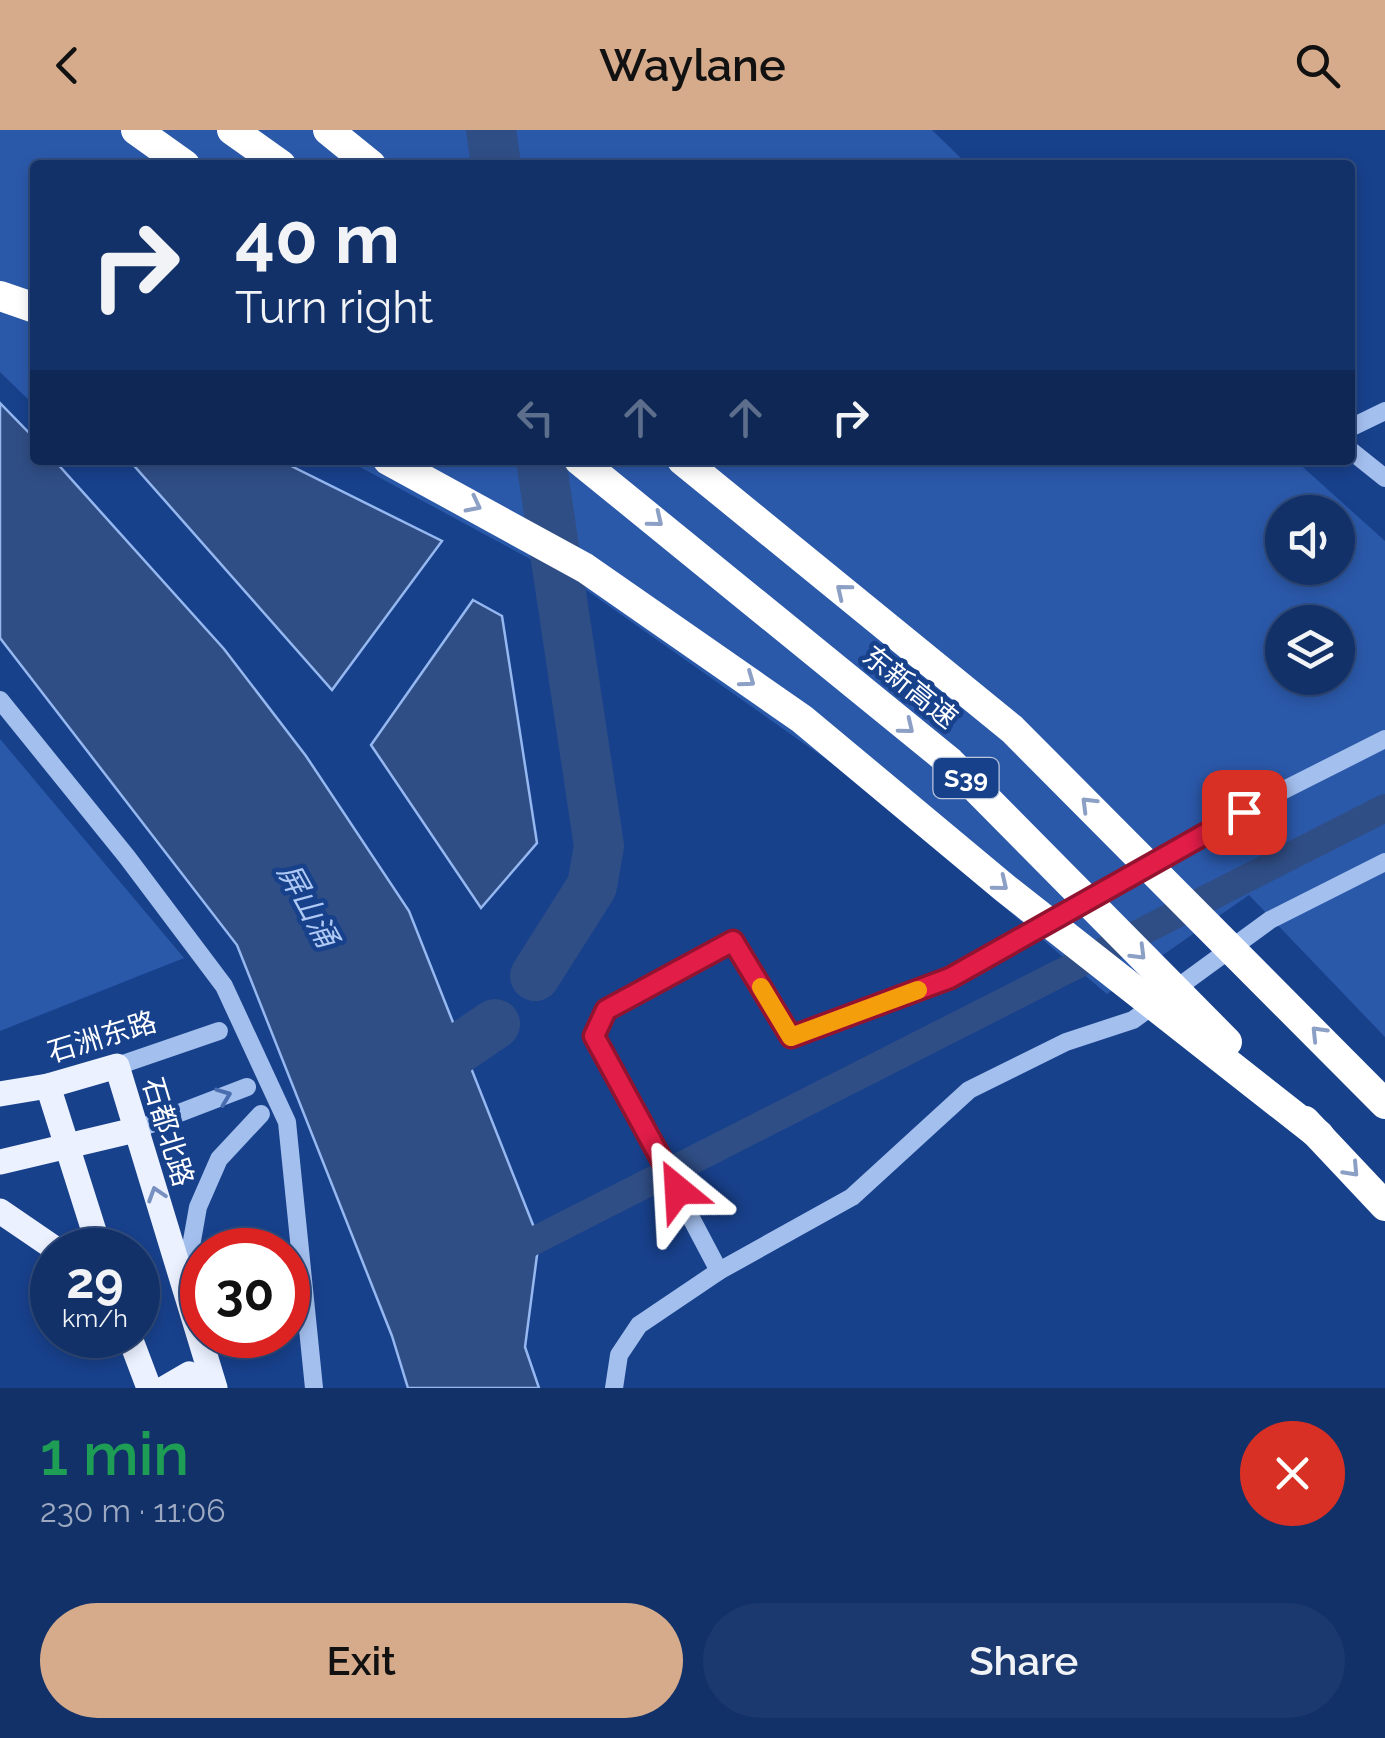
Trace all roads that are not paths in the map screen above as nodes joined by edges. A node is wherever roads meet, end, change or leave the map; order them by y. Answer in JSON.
{"nodes":[{"id":1,"x":136,"y":130,"type":"edge"},
{"id":2,"x":232,"y":130,"type":"edge"},
{"id":3,"x":328,"y":130,"type":"edge"},
{"id":4,"x":178,"y":160,"type":"edge"},
{"id":5,"x":273,"y":160,"type":"edge"},
{"id":6,"x":366,"y":160,"type":"edge"},
{"id":7,"x":0,"y":296,"type":"edge"},
{"id":8,"x":30,"y":306,"type":"edge"},
{"id":9,"x":1385,"y":411,"type":"edge"},
{"id":10,"x":1355,"y":426,"type":"edge"},
{"id":11,"x":1355,"y":454,"type":"edge"},
{"id":12,"x":397,"y":465,"type":"edge"},
{"id":13,"x":585,"y":465,"type":"edge"},
{"id":14,"x":688,"y":465,"type":"edge"},
{"id":15,"x":1385,"y":478,"type":"edge"},
{"id":16,"x":0,"y":700,"type":"edge"},
{"id":17,"x":1385,"y":739,"type":"edge"},
{"id":18,"x":1385,"y":862,"type":"edge"},
{"id":19,"x":220,"y":1031,"type":"dead end"},
{"id":20,"x":117,"y":1066,"type":"junction"},
{"id":21,"x":48,"y":1086,"type":"junction"},
{"id":22,"x":247,"y":1087,"type":"dead end"},
{"id":23,"x":0,"y":1094,"type":"edge"},
{"id":24,"x":1385,"y":1104,"type":"edge"},
{"id":25,"x":261,"y":1114,"type":"dead end"},
{"id":26,"x":135,"y":1130,"type":"junction"},
{"id":27,"x":1319,"y":1134,"type":"junction"},
{"id":28,"x":67,"y":1147,"type":"junction"},
{"id":29,"x":0,"y":1162,"type":"edge"},
{"id":30,"x":1385,"y":1206,"type":"edge"},
{"id":31,"x":0,"y":1211,"type":"edge"},
{"id":32,"x":93,"y":1228,"type":"edge"},
{"id":33,"x":194,"y":1228,"type":"edge"},
{"id":34,"x":30,"y":1232,"type":"edge"},
{"id":35,"x":719,"y":1270,"type":"junction"},
{"id":36,"x":180,"y":1272,"type":"edge"},
{"id":37,"x":138,"y":1358,"type":"edge"},
{"id":38,"x":204,"y":1358,"type":"edge"},
{"id":39,"x":149,"y":1388,"type":"edge"},
{"id":40,"x":165,"y":1388,"type":"edge"},
{"id":41,"x":212,"y":1388,"type":"edge"},
{"id":42,"x":314,"y":1388,"type":"edge"},
{"id":43,"x":614,"y":1388,"type":"edge"}],
"edges":[{"from":1,"to":4,"type":"highway"},
{"from":2,"to":5,"type":"highway"},
{"from":3,"to":6,"type":"highway"},
{"from":7,"to":8,"type":"highway"},
{"from":9,"to":10,"type":"street"},
{"from":11,"to":15,"type":"street"},
{"from":12,"to":27,"type":"highway","one_way":true},
{"from":13,"to":27,"type":"highway","name":"东新高速","number":"S39","one_way":true},
{"from":24,"to":14,"type":"highway","name":"东新高速","number":"S39","one_way":true},
{"from":16,"to":42,"type":"street"},
{"from":17,"to":35,"type":"street"},
{"from":18,"to":35,"type":"street"},
{"from":19,"to":20,"type":"street","name":"石洲东路"},
{"from":20,"to":21,"type":"main road","name":"石洲东路"},
{"from":20,"to":26,"type":"main road","name":"石都北路"},
{"from":21,"to":23,"type":"main road","name":"石洲东路"},
{"from":21,"to":28,"type":"main road"},
{"from":26,"to":22,"type":"street","one_way":true},
{"from":25,"to":33,"type":"street"},
{"from":26,"to":28,"type":"main road"},
{"from":36,"to":26,"type":"main road","name":"石都北路","one_way":true},
{"from":27,"to":30,"type":"highway","name":"东新高速","number":"S39","one_way":true},
{"from":28,"to":29,"type":"main road"},
{"from":28,"to":32,"type":"main road"},
{"from":31,"to":34,"type":"main road"},
{"from":35,"to":43,"type":"street"},
{"from":37,"to":39,"type":"main road"},
{"from":38,"to":41,"type":"main road","name":"石都北路"},
{"from":40,"to":41,"type":"main road"}]}
